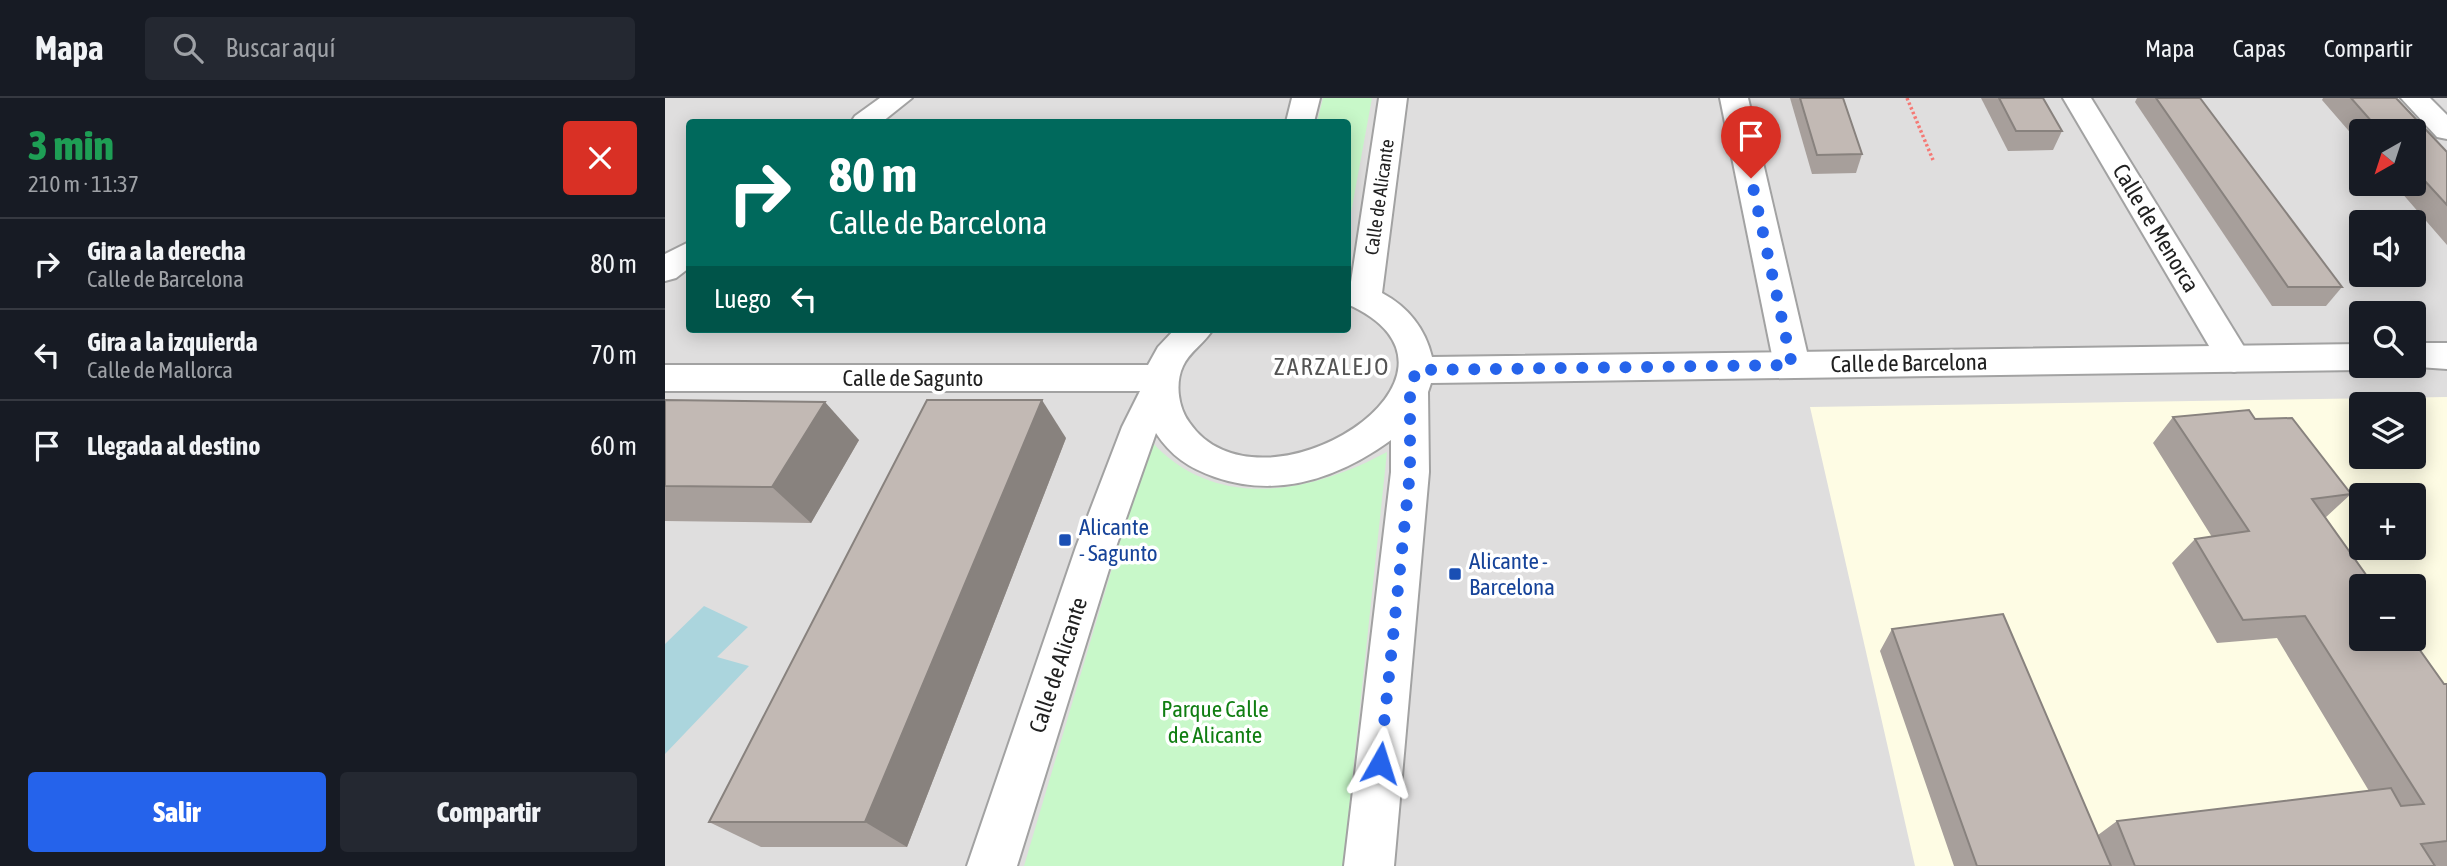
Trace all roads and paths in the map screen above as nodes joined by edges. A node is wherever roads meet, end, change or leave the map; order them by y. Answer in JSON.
{"nodes":[{"id":1,"x":898,"y":98,"type":"edge"},
{"id":2,"x":1306,"y":98,"type":"edge"},
{"id":3,"x":1393,"y":98,"type":"edge"},
{"id":4,"x":1734,"y":98,"type":"edge"},
{"id":5,"x":1907,"y":98,"type":"edge"},
{"id":6,"x":2077,"y":98,"type":"edge"},
{"id":7,"x":2415,"y":98,"type":"edge"},
{"id":8,"x":869,"y":119,"type":"edge"},
{"id":9,"x":1301,"y":119,"type":"edge"},
{"id":10,"x":2447,"y":131,"type":"edge"},
{"id":11,"x":1933,"y":160,"type":"dead end"},
{"id":12,"x":686,"y":254,"type":"edge"},
{"id":13,"x":665,"y":271,"type":"edge"},
{"id":14,"x":1356,"y":294,"type":"edge"},
{"id":15,"x":1192,"y":333,"type":"edge"},
{"id":16,"x":2426,"y":356,"type":"edge"},
{"id":17,"x":2447,"y":356,"type":"edge"},
{"id":18,"x":2349,"y":357,"type":"edge"},
{"id":19,"x":2234,"y":359,"type":"junction"},
{"id":20,"x":1792,"y":365,"type":"junction"},
{"id":21,"x":665,"y":378,"type":"edge"},
{"id":22,"x":1413,"y":381,"type":"junction"},
{"id":23,"x":1160,"y":383,"type":"junction"},
{"id":24,"x":992,"y":866,"type":"edge"},
{"id":25,"x":1369,"y":866,"type":"edge"}],
"edges":[{"from":1,"to":8,"type":"street"},
{"from":2,"to":9,"type":"street"},
{"from":3,"to":14,"type":"street","name":"Calle de Alicante"},
{"from":4,"to":20,"type":"street"},
{"from":5,"to":11,"type":"path"},
{"from":6,"to":19,"type":"street","name":"Calle de Menorca"},
{"from":7,"to":10,"type":"street"},
{"from":12,"to":13,"type":"street"},
{"from":14,"to":22,"type":"street"},
{"from":15,"to":23,"type":"street","name":"Calle de Alicante"},
{"from":16,"to":17,"type":"street"},
{"from":18,"to":19,"type":"street","name":"Calle de Barcelona"},
{"from":19,"to":20,"type":"street","name":"Calle de Barcelona"},
{"from":20,"to":22,"type":"street","name":"Calle de Barcelona"},
{"from":21,"to":23,"type":"street","name":"Calle de Sagunto"},
{"from":22,"to":23,"type":"street"},
{"from":22,"to":25,"type":"street"},
{"from":23,"to":24,"type":"street","name":"Calle de Alicante"}]}
